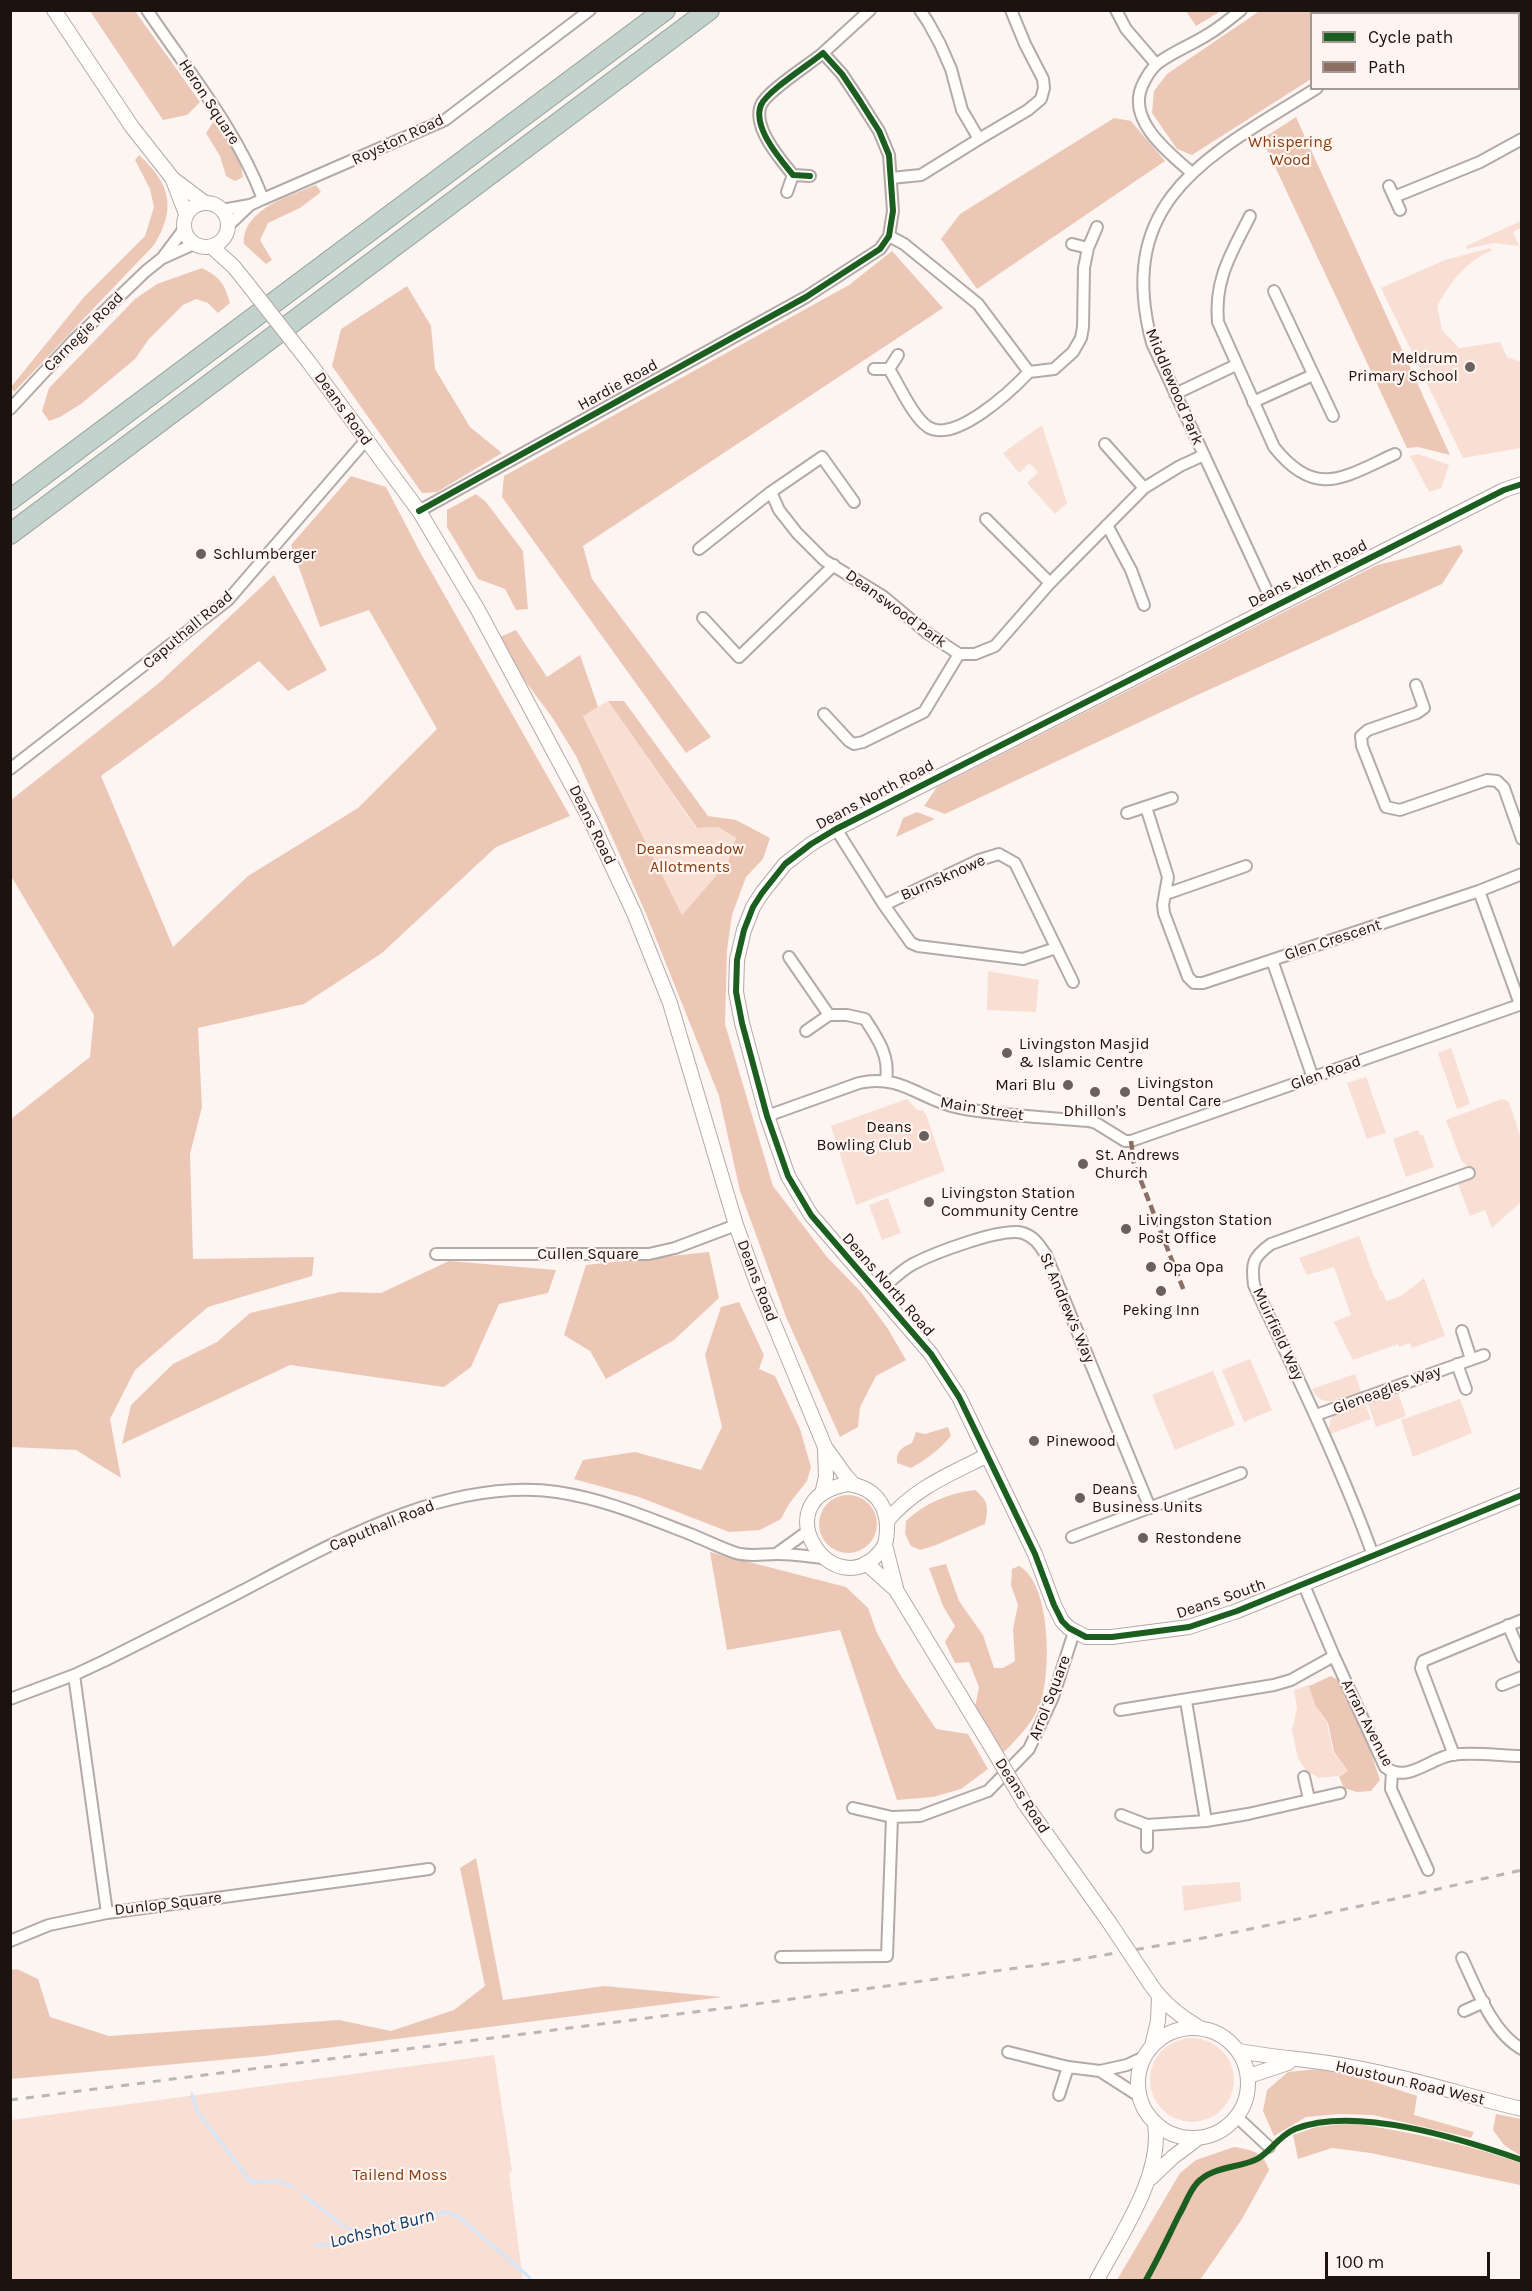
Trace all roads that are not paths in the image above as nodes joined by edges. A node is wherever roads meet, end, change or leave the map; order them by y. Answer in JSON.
{"nodes":[{"id":1,"x":54,"y":10,"type":"edge"},
{"id":2,"x":147,"y":10,"type":"edge"},
{"id":3,"x":590,"y":10,"type":"edge"},
{"id":4,"x":665,"y":10,"type":"edge"},
{"id":5,"x":709,"y":10,"type":"edge"},
{"id":6,"x":870,"y":10,"type":"edge"},
{"id":7,"x":920,"y":10,"type":"edge"},
{"id":8,"x":1011,"y":10,"type":"edge"},
{"id":9,"x":1116,"y":10,"type":"edge"},
{"id":10,"x":1241,"y":10,"type":"edge"},
{"id":11,"x":823,"y":54,"type":"junction"},
{"id":12,"x":1156,"y":64,"type":"junction"},
{"id":13,"x":1314,"y":90,"type":"edge"},
{"id":14,"x":979,"y":139,"type":"junction"},
{"id":15,"x":1521,"y":139,"type":"edge"},
{"id":16,"x":1192,"y":173,"type":"junction"},
{"id":17,"x":793,"y":176,"type":"junction"},
{"id":18,"x":810,"y":176,"type":"dead end"},
{"id":19,"x":891,"y":177,"type":"junction"},
{"id":20,"x":173,"y":179,"type":"junction"},
{"id":21,"x":1389,"y":186,"type":"dead end"},
{"id":22,"x":787,"y":192,"type":"dead end"},
{"id":23,"x":1394,"y":197,"type":"junction"},
{"id":24,"x":263,"y":199,"type":"junction"},
{"id":25,"x":205,"y":203,"type":"junction"},
{"id":26,"x":250,"y":205,"type":"junction"},
{"id":27,"x":222,"y":210,"type":"junction"},
{"id":28,"x":1400,"y":210,"type":"dead end"},
{"id":29,"x":186,"y":214,"type":"junction"},
{"id":30,"x":1250,"y":216,"type":"dead end"},
{"id":31,"x":1097,"y":227,"type":"dead end"},
{"id":32,"x":184,"y":229,"type":"junction"},
{"id":33,"x":226,"y":232,"type":"junction"},
{"id":34,"x":889,"y":236,"type":"junction"},
{"id":35,"x":194,"y":244,"type":"junction"},
{"id":36,"x":1072,"y":244,"type":"dead end"},
{"id":37,"x":212,"y":247,"type":"junction"},
{"id":38,"x":1088,"y":248,"type":"junction"},
{"id":39,"x":161,"y":259,"type":"junction"},
{"id":40,"x":234,"y":267,"type":"junction"},
{"id":41,"x":1274,"y":291,"type":"dead end"},
{"id":42,"x":898,"y":355,"type":"dead end"},
{"id":43,"x":1236,"y":366,"type":"junction"},
{"id":44,"x":874,"y":369,"type":"dead end"},
{"id":45,"x":889,"y":369,"type":"junction"},
{"id":46,"x":1029,"y":372,"type":"junction"},
{"id":47,"x":1312,"y":375,"type":"junction"},
{"id":48,"x":1175,"y":394,"type":"junction"},
{"id":49,"x":1253,"y":402,"type":"junction"},
{"id":50,"x":10,"y":409,"type":"edge"},
{"id":51,"x":1333,"y":416,"type":"dead end"},
{"id":52,"x":366,"y":440,"type":"junction"},
{"id":53,"x":1105,"y":444,"type":"dead end"},
{"id":54,"x":1395,"y":454,"type":"dead end"},
{"id":55,"x":1204,"y":455,"type":"junction"},
{"id":56,"x":1521,"y":484,"type":"edge"},
{"id":57,"x":1144,"y":488,"type":"junction"},
{"id":58,"x":771,"y":492,"type":"junction"},
{"id":59,"x":10,"y":500,"type":"edge"},
{"id":60,"x":854,"y":502,"type":"dead end"},
{"id":61,"x":419,"y":511,"type":"junction"},
{"id":62,"x":986,"y":519,"type":"dead end"},
{"id":63,"x":1107,"y":525,"type":"junction"},
{"id":64,"x":10,"y":534,"type":"edge"},
{"id":65,"x":699,"y":549,"type":"dead end"},
{"id":66,"x":834,"y":565,"type":"junction"},
{"id":67,"x":1050,"y":583,"type":"junction"},
{"id":68,"x":1144,"y":605,"type":"dead end"},
{"id":69,"x":1274,"y":606,"type":"junction"},
{"id":70,"x":703,"y":618,"type":"dead end"},
{"id":71,"x":959,"y":654,"type":"junction"},
{"id":72,"x":1416,"y":685,"type":"dead end"},
{"id":73,"x":824,"y":714,"type":"dead end"},
{"id":74,"x":10,"y":769,"type":"edge"},
{"id":75,"x":1172,"y":798,"type":"dead end"},
{"id":76,"x":1146,"y":807,"type":"junction"},
{"id":77,"x":1127,"y":813,"type":"dead end"},
{"id":78,"x":836,"y":829,"type":"junction"},
{"id":79,"x":1521,"y":838,"type":"edge"},
{"id":80,"x":1246,"y":866,"type":"dead end"},
{"id":81,"x":1521,"y":874,"type":"edge"},
{"id":82,"x":1479,"y":891,"type":"junction"},
{"id":83,"x":1166,"y":894,"type":"junction"},
{"id":84,"x":884,"y":905,"type":"junction"},
{"id":85,"x":1056,"y":948,"type":"junction"},
{"id":86,"x":789,"y":957,"type":"dead end"},
{"id":87,"x":1272,"y":960,"type":"junction"},
{"id":88,"x":1073,"y":982,"type":"dead end"},
{"id":89,"x":1521,"y":1004,"type":"edge"},
{"id":90,"x":829,"y":1015,"type":"junction"},
{"id":91,"x":806,"y":1031,"type":"dead end"},
{"id":92,"x":1313,"y":1077,"type":"junction"},
{"id":93,"x":886,"y":1080,"type":"junction"},
{"id":94,"x":767,"y":1116,"type":"junction"},
{"id":95,"x":1131,"y":1141,"type":"joint"},
{"id":96,"x":1469,"y":1173,"type":"dead end"},
{"id":97,"x":736,"y":1225,"type":"junction"},
{"id":98,"x":436,"y":1254,"type":"dead end"},
{"id":99,"x":877,"y":1293,"type":"junction"},
{"id":100,"x":1462,"y":1331,"type":"dead end"},
{"id":101,"x":1484,"y":1355,"type":"dead end"},
{"id":102,"x":1471,"y":1359,"type":"junction"},
{"id":103,"x":1457,"y":1364,"type":"junction"},
{"id":104,"x":1466,"y":1389,"type":"dead end"},
{"id":105,"x":1316,"y":1415,"type":"junction"},
{"id":106,"x":825,"y":1447,"type":"junction"},
{"id":107,"x":986,"y":1456,"type":"junction"},
{"id":108,"x":1241,"y":1473,"type":"dead end"},
{"id":109,"x":854,"y":1485,"type":"junction"},
{"id":110,"x":915,"y":1493,"type":"junction"},
{"id":111,"x":822,"y":1494,"type":"junction"},
{"id":112,"x":1521,"y":1495,"type":"edge"},
{"id":113,"x":879,"y":1498,"type":"junction"},
{"id":114,"x":1150,"y":1508,"type":"junction"},
{"id":115,"x":887,"y":1521,"type":"junction"},
{"id":116,"x":808,"y":1531,"type":"junction"},
{"id":117,"x":1072,"y":1537,"type":"dead end"},
{"id":118,"x":885,"y":1545,"type":"junction"},
{"id":119,"x":776,"y":1554,"type":"junction"},
{"id":120,"x":1373,"y":1555,"type":"junction"},
{"id":121,"x":822,"y":1558,"type":"junction"},
{"id":122,"x":866,"y":1563,"type":"junction"},
{"id":123,"x":1303,"y":1583,"type":"junction"},
{"id":124,"x":896,"y":1590,"type":"junction"},
{"id":125,"x":1521,"y":1620,"type":"edge"},
{"id":126,"x":1508,"y":1625,"type":"junction"},
{"id":127,"x":1074,"y":1632,"type":"junction"},
{"id":128,"x":1334,"y":1656,"type":"junction"},
{"id":129,"x":1521,"y":1657,"type":"edge"},
{"id":130,"x":74,"y":1675,"type":"junction"},
{"id":131,"x":1521,"y":1677,"type":"edge"},
{"id":132,"x":1502,"y":1685,"type":"dead end"},
{"id":133,"x":10,"y":1699,"type":"edge"},
{"id":134,"x":1186,"y":1701,"type":"junction"},
{"id":135,"x":1120,"y":1710,"type":"dead end"},
{"id":136,"x":1454,"y":1755,"type":"junction"},
{"id":137,"x":1521,"y":1756,"type":"edge"},
{"id":138,"x":1392,"y":1772,"type":"junction"},
{"id":139,"x":1304,"y":1777,"type":"dead end"},
{"id":140,"x":1340,"y":1793,"type":"dead end"},
{"id":141,"x":1309,"y":1799,"type":"junction"},
{"id":142,"x":853,"y":1808,"type":"dead end"},
{"id":143,"x":1121,"y":1815,"type":"dead end"},
{"id":144,"x":892,"y":1817,"type":"junction"},
{"id":145,"x":1206,"y":1821,"type":"junction"},
{"id":146,"x":1147,"y":1825,"type":"junction"},
{"id":147,"x":1147,"y":1847,"type":"dead end"},
{"id":148,"x":429,"y":1869,"type":"dead end"},
{"id":149,"x":1428,"y":1870,"type":"dead end"},
{"id":150,"x":107,"y":1913,"type":"junction"},
{"id":151,"x":10,"y":1941,"type":"edge"},
{"id":152,"x":781,"y":1957,"type":"dead end"},
{"id":153,"x":1462,"y":1958,"type":"dead end"},
{"id":154,"x":1155,"y":1990,"type":"junction"},
{"id":155,"x":1484,"y":2002,"type":"junction"},
{"id":156,"x":1464,"y":2011,"type":"dead end"},
{"id":157,"x":1200,"y":2028,"type":"junction"},
{"id":158,"x":1521,"y":2049,"type":"edge"},
{"id":159,"x":1148,"y":2051,"type":"junction"},
{"id":160,"x":1239,"y":2051,"type":"junction"},
{"id":161,"x":1008,"y":2052,"type":"dead end"},
{"id":162,"x":1298,"y":2060,"type":"junction"},
{"id":163,"x":1068,"y":2067,"type":"junction"},
{"id":164,"x":1100,"y":2071,"type":"junction"},
{"id":165,"x":1249,"y":2076,"type":"junction"},
{"id":166,"x":1059,"y":2095,"type":"dead end"},
{"id":167,"x":1139,"y":2096,"type":"junction"},
{"id":168,"x":1521,"y":2109,"type":"edge"},
{"id":169,"x":1237,"y":2117,"type":"junction"},
{"id":170,"x":1155,"y":2124,"type":"junction"},
{"id":171,"x":1197,"y":2139,"type":"junction"},
{"id":172,"x":1269,"y":2148,"type":"dead end"},
{"id":173,"x":1150,"y":2180,"type":"junction"},
{"id":174,"x":1097,"y":2280,"type":"edge"}],
"edges":[{"from":1,"to":20,"type":"street"},
{"from":2,"to":24,"type":"street","name":"Heron Square"},
{"from":3,"to":24,"type":"street","name":"Royston Road"},
{"from":4,"to":59,"type":"highway"},
{"from":5,"to":64,"type":"highway"},
{"from":6,"to":11,"type":"street"},
{"from":7,"to":14,"type":"street"},
{"from":8,"to":14,"type":"street"},
{"from":9,"to":12,"type":"street"},
{"from":10,"to":12,"type":"street"},
{"from":11,"to":17,"type":"street"},
{"from":11,"to":19,"type":"street"},
{"from":12,"to":16,"type":"street"},
{"from":13,"to":16,"type":"street","name":"Middlewood Park"},
{"from":14,"to":19,"type":"street"},
{"from":15,"to":23,"type":"street"},
{"from":16,"to":48,"type":"street","name":"Middlewood Park"},
{"from":17,"to":18,"type":"street"},
{"from":17,"to":22,"type":"street"},
{"from":19,"to":34,"type":"street"},
{"from":20,"to":25,"type":"street"},
{"from":20,"to":29,"type":"street"},
{"from":21,"to":23,"type":"street"},
{"from":23,"to":28,"type":"street"},
{"from":24,"to":26,"type":"street","name":"Royston Road"},
{"from":25,"to":27,"type":"street"},
{"from":25,"to":29,"type":"street"},
{"from":26,"to":27,"type":"street","name":"Royston Road"},
{"from":26,"to":33,"type":"street","name":"Royston Road"},
{"from":27,"to":33,"type":"street"},
{"from":29,"to":32,"type":"street"},
{"from":30,"to":43,"type":"street"},
{"from":31,"to":38,"type":"street"},
{"from":32,"to":35,"type":"street"},
{"from":32,"to":39,"type":"street","name":"Carnegie Road"},
{"from":33,"to":37,"type":"street"},
{"from":33,"to":40,"type":"street","name":"Deans Road"},
{"from":34,"to":46,"type":"street"},
{"from":34,"to":61,"type":"street","name":"Hardie Road"},
{"from":35,"to":37,"type":"street"},
{"from":35,"to":39,"type":"street","name":"Carnegie Road"},
{"from":36,"to":38,"type":"street"},
{"from":37,"to":40,"type":"street","name":"Deans Road"},
{"from":38,"to":46,"type":"street"},
{"from":39,"to":50,"type":"street","name":"Carnegie Road"},
{"from":40,"to":52,"type":"street","name":"Deans Road","bridge":true},
{"from":41,"to":47,"type":"street"},
{"from":42,"to":45,"type":"street"},
{"from":43,"to":48,"type":"street"},
{"from":43,"to":49,"type":"street"},
{"from":44,"to":45,"type":"street"},
{"from":45,"to":46,"type":"street"},
{"from":47,"to":49,"type":"street"},
{"from":47,"to":51,"type":"street"},
{"from":48,"to":55,"type":"street","name":"Middlewood Park"},
{"from":49,"to":54,"type":"street"},
{"from":52,"to":61,"type":"street","name":"Deans Road"},
{"from":52,"to":74,"type":"street","name":"Caputhall Road"},
{"from":53,"to":57,"type":"street"},
{"from":55,"to":57,"type":"street","name":"Deanswood Park"},
{"from":55,"to":69,"type":"street","name":"Middlewood Park"},
{"from":56,"to":69,"type":"street","name":"Deans North Road"},
{"from":57,"to":63,"type":"street","name":"Deanswood Park"},
{"from":58,"to":60,"type":"street"},
{"from":58,"to":65,"type":"street"},
{"from":58,"to":66,"type":"street","name":"Deanswood Park"},
{"from":61,"to":97,"type":"street","name":"Deans Road"},
{"from":62,"to":67,"type":"street"},
{"from":63,"to":67,"type":"street","name":"Deanswood Park"},
{"from":63,"to":68,"type":"street"},
{"from":66,"to":70,"type":"street","name":"Deanswood Park"},
{"from":66,"to":71,"type":"street","name":"Deanswood Park"},
{"from":67,"to":71,"type":"street","name":"Deanswood Park"},
{"from":69,"to":78,"type":"street","name":"Deans North Road"},
{"from":71,"to":73,"type":"street","name":"Deanswood Park"},
{"from":72,"to":79,"type":"street"},
{"from":75,"to":76,"type":"street"},
{"from":76,"to":77,"type":"street"},
{"from":76,"to":83,"type":"street"},
{"from":78,"to":84,"type":"street","name":"Burnsknowe"},
{"from":78,"to":94,"type":"street","name":"Deans North Road"},
{"from":80,"to":83,"type":"street"},
{"from":81,"to":82,"type":"street","name":"Glen Crescent"},
{"from":82,"to":87,"type":"street","name":"Glen Crescent"},
{"from":82,"to":89,"type":"street"},
{"from":83,"to":87,"type":"street"},
{"from":84,"to":85,"type":"street","name":"Burnsknowe"},
{"from":84,"to":85,"type":"street","name":"Burnsknowe"},
{"from":85,"to":88,"type":"street","name":"Burnsknowe"},
{"from":86,"to":90,"type":"street"},
{"from":87,"to":92,"type":"street","name":"Glen Crescent"},
{"from":89,"to":92,"type":"street","name":"Glen Road"},
{"from":90,"to":91,"type":"street"},
{"from":90,"to":93,"type":"street"},
{"from":92,"to":95,"type":"street","name":"Glen Road"},
{"from":93,"to":94,"type":"street","name":"Main Street"},
{"from":93,"to":95,"type":"street","name":"Main Street"},
{"from":94,"to":99,"type":"street","name":"Deans North Road"},
{"from":96,"to":105,"type":"street","name":"Muirfield Way"},
{"from":97,"to":98,"type":"street","name":"Cullen Square"},
{"from":97,"to":106,"type":"street","name":"Deans Road"},
{"from":99,"to":107,"type":"street","name":"Deans North Road"},
{"from":99,"to":114,"type":"street","name":"St Andrew's Way"},
{"from":100,"to":102,"type":"street"},
{"from":101,"to":102,"type":"street","name":"Gleneagles Way"},
{"from":102,"to":103,"type":"street","name":"Gleneagles Way"},
{"from":103,"to":104,"type":"street","name":"Gleneagles Way"},
{"from":103,"to":105,"type":"street","name":"Gleneagles Way"},
{"from":105,"to":120,"type":"street","name":"Muirfield Way"},
{"from":106,"to":109,"type":"street","name":"Deans Road"},
{"from":106,"to":111,"type":"street","name":"Deans Road"},
{"from":107,"to":110,"type":"street"},
{"from":107,"to":127,"type":"street"},
{"from":108,"to":114,"type":"street"},
{"from":109,"to":111,"type":"street"},
{"from":109,"to":113,"type":"street"},
{"from":110,"to":113,"type":"street"},
{"from":110,"to":115,"type":"street"},
{"from":111,"to":116,"type":"street"},
{"from":112,"to":120,"type":"street","name":"Deans South"},
{"from":113,"to":115,"type":"street"},
{"from":114,"to":117,"type":"street"},
{"from":115,"to":118,"type":"street"},
{"from":116,"to":119,"type":"street"},
{"from":116,"to":121,"type":"street"},
{"from":118,"to":122,"type":"street"},
{"from":118,"to":124,"type":"street","name":"Deans Road"},
{"from":119,"to":121,"type":"street","name":"Caputhall Road"},
{"from":119,"to":130,"type":"street","name":"Caputhall Road"},
{"from":120,"to":123,"type":"street","name":"Deans South"},
{"from":121,"to":122,"type":"street"},
{"from":122,"to":124,"type":"street","name":"Deans Road"},
{"from":123,"to":127,"type":"street","name":"Deans South"},
{"from":123,"to":128,"type":"street","name":"Arran Avenue"},
{"from":124,"to":154,"type":"street","name":"Deans Road","bridge":true},
{"from":125,"to":126,"type":"street"},
{"from":126,"to":129,"type":"street"},
{"from":126,"to":136,"type":"street"},
{"from":127,"to":144,"type":"street","name":"Arrol Square"},
{"from":128,"to":134,"type":"street"},
{"from":128,"to":138,"type":"street","name":"Arran Avenue"},
{"from":130,"to":133,"type":"street","name":"Caputhall Road"},
{"from":130,"to":150,"type":"street","name":"Dunlop Square"},
{"from":131,"to":132,"type":"street"},
{"from":134,"to":135,"type":"street"},
{"from":134,"to":145,"type":"street"},
{"from":136,"to":137,"type":"street","name":"Arran Avenue"},
{"from":136,"to":138,"type":"street","name":"Arran Avenue"},
{"from":138,"to":149,"type":"street"},
{"from":139,"to":141,"type":"street"},
{"from":140,"to":141,"type":"street"},
{"from":141,"to":145,"type":"street"},
{"from":142,"to":144,"type":"street","name":"Arrol Square"},
{"from":143,"to":146,"type":"street"},
{"from":144,"to":152,"type":"street"},
{"from":145,"to":146,"type":"street"},
{"from":146,"to":147,"type":"street"},
{"from":148,"to":150,"type":"street","name":"Dunlop Square"},
{"from":150,"to":151,"type":"street"},
{"from":153,"to":155,"type":"street"},
{"from":154,"to":157,"type":"street","name":"Deans Road"},
{"from":154,"to":159,"type":"street"},
{"from":155,"to":156,"type":"street"},
{"from":155,"to":158,"type":"street"},
{"from":157,"to":159,"type":"street"},
{"from":157,"to":160,"type":"street"},
{"from":159,"to":164,"type":"street"},
{"from":159,"to":167,"type":"street"},
{"from":160,"to":162,"type":"street","name":"Houstoun Road West"},
{"from":160,"to":165,"type":"street"},
{"from":161,"to":163,"type":"street"},
{"from":162,"to":165,"type":"street","name":"Houstoun Road West"},
{"from":162,"to":168,"type":"street","name":"Houstoun Road West"},
{"from":163,"to":164,"type":"street"},
{"from":163,"to":166,"type":"street"},
{"from":164,"to":167,"type":"street"},
{"from":165,"to":169,"type":"street"},
{"from":167,"to":170,"type":"street"},
{"from":169,"to":171,"type":"street"},
{"from":169,"to":172,"type":"street"},
{"from":170,"to":171,"type":"street"},
{"from":170,"to":173,"type":"street"},
{"from":171,"to":173,"type":"street"},
{"from":173,"to":174,"type":"street"}]}
